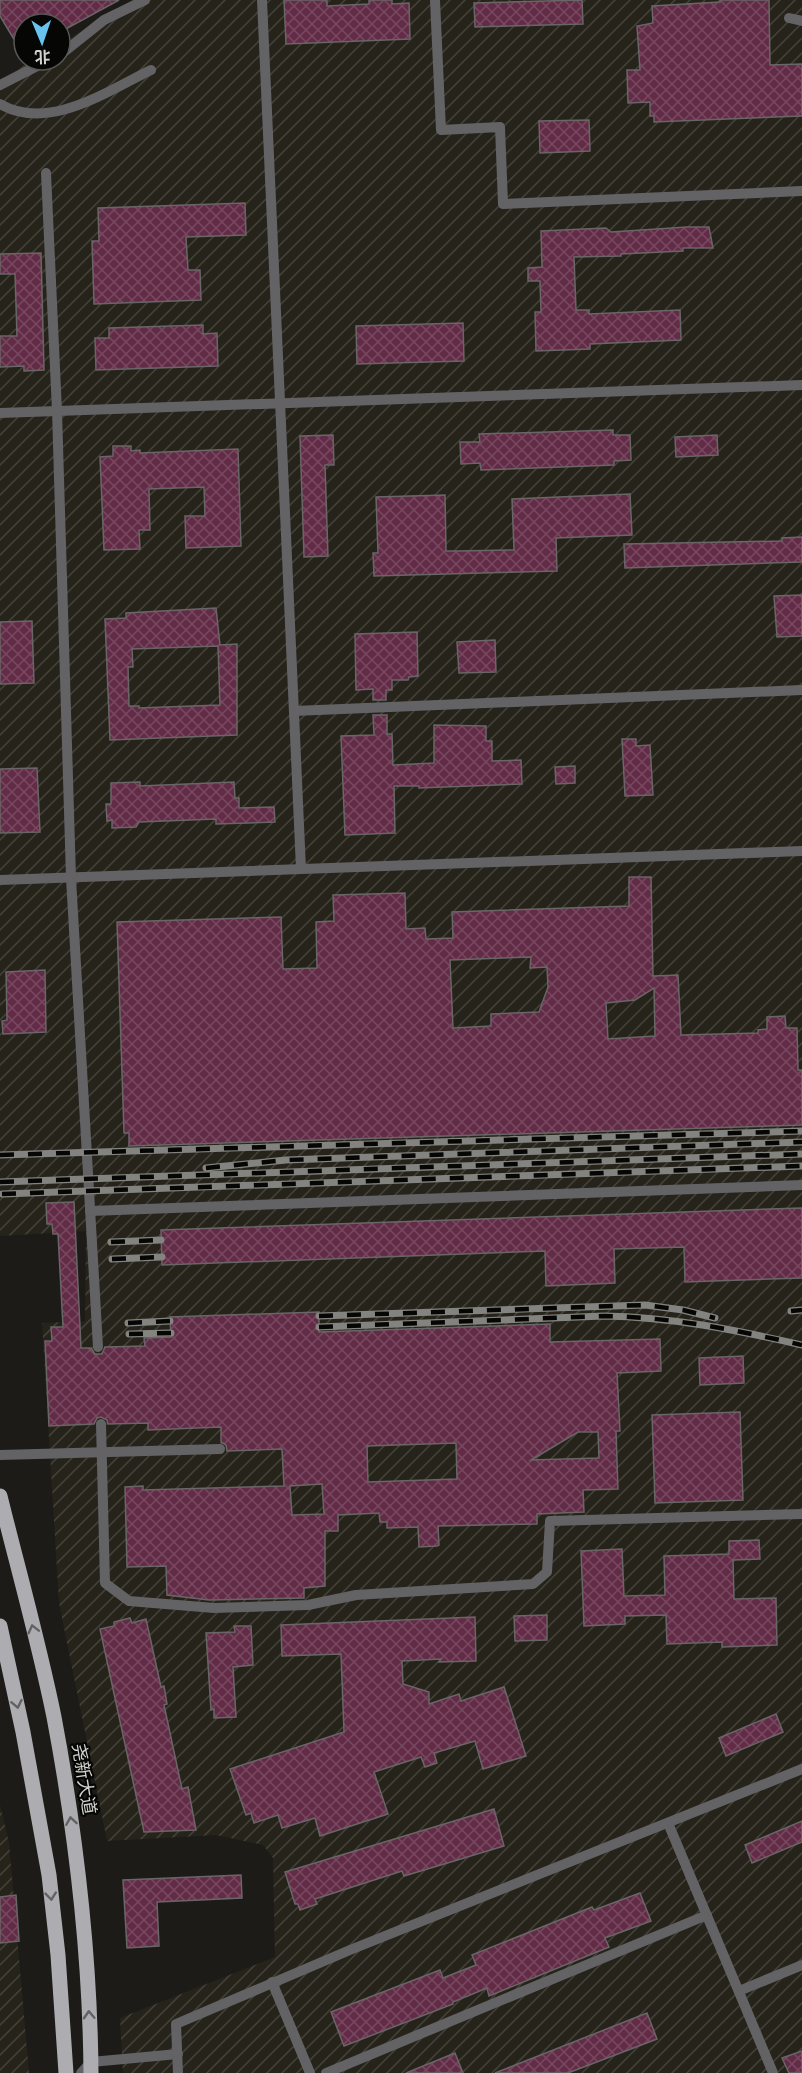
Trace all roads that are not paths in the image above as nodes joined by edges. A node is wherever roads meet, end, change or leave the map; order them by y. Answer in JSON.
{"nodes":[{"id":1,"x":145,"y":0,"type":"edge"},
{"id":2,"x":262,"y":0,"type":"edge"},
{"id":3,"x":435,"y":0,"type":"edge"},
{"id":4,"x":789,"y":18,"type":"dead end"},
{"id":5,"x":802,"y":21,"type":"edge"},
{"id":6,"x":72,"y":45,"type":"edge"},
{"id":7,"x":151,"y":70,"type":"dead end"},
{"id":8,"x":25,"y":72,"type":"edge"},
{"id":9,"x":0,"y":85,"type":"edge"},
{"id":10,"x":0,"y":104,"type":"edge"},
{"id":11,"x":46,"y":173,"type":"dead end"},
{"id":12,"x":802,"y":191,"type":"edge"},
{"id":13,"x":802,"y":385,"type":"edge"},
{"id":14,"x":280,"y":404,"type":"junction"},
{"id":15,"x":57,"y":411,"type":"junction"},
{"id":16,"x":0,"y":413,"type":"edge"},
{"id":17,"x":802,"y":690,"type":"edge"},
{"id":18,"x":294,"y":711,"type":"junction"},
{"id":19,"x":802,"y":852,"type":"edge"},
{"id":20,"x":301,"y":869,"type":"junction"},
{"id":21,"x":71,"y":878,"type":"junction"},
{"id":22,"x":0,"y":880,"type":"edge"},
{"id":23,"x":802,"y":1185,"type":"edge"},
{"id":24,"x":90,"y":1211,"type":"junction"},
{"id":25,"x":98,"y":1347,"type":"dead end"},
{"id":26,"x":101,"y":1424,"type":"dead end"},
{"id":27,"x":220,"y":1449,"type":"dead end"},
{"id":28,"x":102,"y":1453,"type":"junction"},
{"id":29,"x":0,"y":1455,"type":"edge"},
{"id":30,"x":0,"y":1496,"type":"edge"},
{"id":31,"x":802,"y":1514,"type":"edge"},
{"id":32,"x":0,"y":1626,"type":"edge"},
{"id":33,"x":802,"y":1769,"type":"edge"},
{"id":34,"x":668,"y":1823,"type":"junction"},
{"id":35,"x":707,"y":1915,"type":"junction"},
{"id":36,"x":802,"y":1965,"type":"edge"},
{"id":37,"x":272,"y":1982,"type":"junction"},
{"id":38,"x":739,"y":1991,"type":"junction"},
{"id":39,"x":178,"y":2054,"type":"junction"},
{"id":40,"x":88,"y":2069,"type":"edge"},
{"id":41,"x":66,"y":2073,"type":"edge"},
{"id":42,"x":178,"y":2073,"type":"edge"},
{"id":43,"x":310,"y":2073,"type":"edge"},
{"id":44,"x":326,"y":2073,"type":"edge"},
{"id":45,"x":773,"y":2073,"type":"edge"}],
"edges":[{"from":1,"to":6,"type":"lane"},
{"from":2,"to":14,"type":"lane"},
{"from":3,"to":12,"type":"lane"},
{"from":4,"to":5,"type":"lane"},
{"from":7,"to":10,"type":"lane"},
{"from":8,"to":9,"type":"lane"},
{"from":11,"to":15,"type":"lane"},
{"from":13,"to":14,"type":"lane"},
{"from":14,"to":15,"type":"lane"},
{"from":14,"to":18,"type":"lane"},
{"from":15,"to":16,"type":"lane"},
{"from":15,"to":21,"type":"lane"},
{"from":17,"to":18,"type":"lane"},
{"from":18,"to":20,"type":"lane"},
{"from":19,"to":20,"type":"lane"},
{"from":20,"to":21,"type":"lane"},
{"from":21,"to":22,"type":"lane"},
{"from":21,"to":24,"type":"lane"},
{"from":23,"to":24,"type":"lane"},
{"from":24,"to":25,"type":"lane"},
{"from":26,"to":28,"type":"lane"},
{"from":27,"to":28,"type":"lane"},
{"from":28,"to":29,"type":"lane"},
{"from":28,"to":31,"type":"lane"},
{"from":40,"to":30,"type":"main road","name":"尧新大道","one_way":true},
{"from":32,"to":41,"type":"main road","one_way":true},
{"from":33,"to":34,"type":"lane"},
{"from":34,"to":35,"type":"lane"},
{"from":34,"to":37,"type":"lane"},
{"from":35,"to":38,"type":"lane"},
{"from":35,"to":44,"type":"lane"},
{"from":36,"to":38,"type":"lane"},
{"from":37,"to":39,"type":"lane"},
{"from":37,"to":43,"type":"lane"},
{"from":38,"to":45,"type":"lane"},
{"from":39,"to":40,"type":"lane"},
{"from":39,"to":42,"type":"lane"}]}
